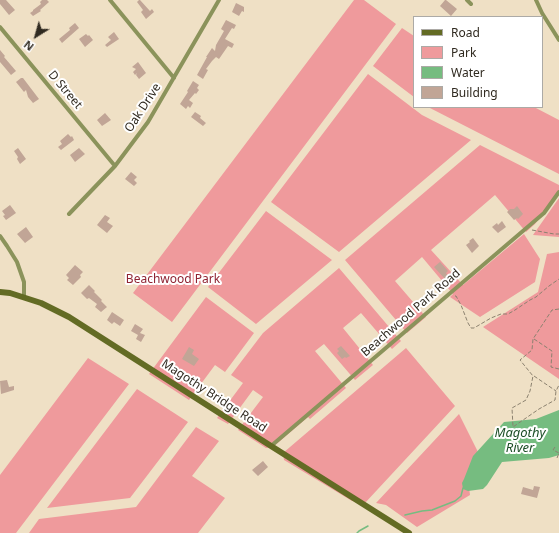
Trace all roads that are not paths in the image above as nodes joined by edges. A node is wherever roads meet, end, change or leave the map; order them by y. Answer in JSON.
{"nodes":[{"id":1,"x":110,"y":0,"type":"edge"},
{"id":2,"x":219,"y":0,"type":"edge"},
{"id":3,"x":467,"y":0,"type":"edge"},
{"id":4,"x":536,"y":0,"type":"edge"},
{"id":5,"x":471,"y":4,"type":"dead end"},
{"id":6,"x":0,"y":27,"type":"edge"},
{"id":7,"x":559,"y":40,"type":"edge"},
{"id":8,"x":174,"y":78,"type":"junction"},
{"id":9,"x":115,"y":166,"type":"junction"},
{"id":10,"x":559,"y":192,"type":"edge"},
{"id":11,"x":69,"y":214,"type":"dead end"},
{"id":12,"x":0,"y":236,"type":"edge"},
{"id":13,"x":0,"y":292,"type":"edge"},
{"id":14,"x":24,"y":297,"type":"junction"},
{"id":15,"x":271,"y":446,"type":"junction"},
{"id":16,"x":409,"y":533,"type":"edge"}],
"edges":[{"from":1,"to":8,"type":"street"},
{"from":2,"to":8,"type":"street","name":"Oak Drive"},
{"from":3,"to":5,"type":"street"},
{"from":4,"to":7,"type":"street"},
{"from":6,"to":9,"type":"street","name":"D Street"},
{"from":8,"to":9,"type":"street","name":"Oak Drive"},
{"from":9,"to":11,"type":"street","name":"Oak Drive"},
{"from":10,"to":15,"type":"street","name":"Beachwood Park Road"},
{"from":12,"to":14,"type":"street"},
{"from":13,"to":14,"type":"main road","name":"Magothy Bridge Road"},
{"from":14,"to":15,"type":"main road","name":"Magothy Bridge Road"},
{"from":15,"to":16,"type":"main road","name":"Magothy Bridge Road"}]}
